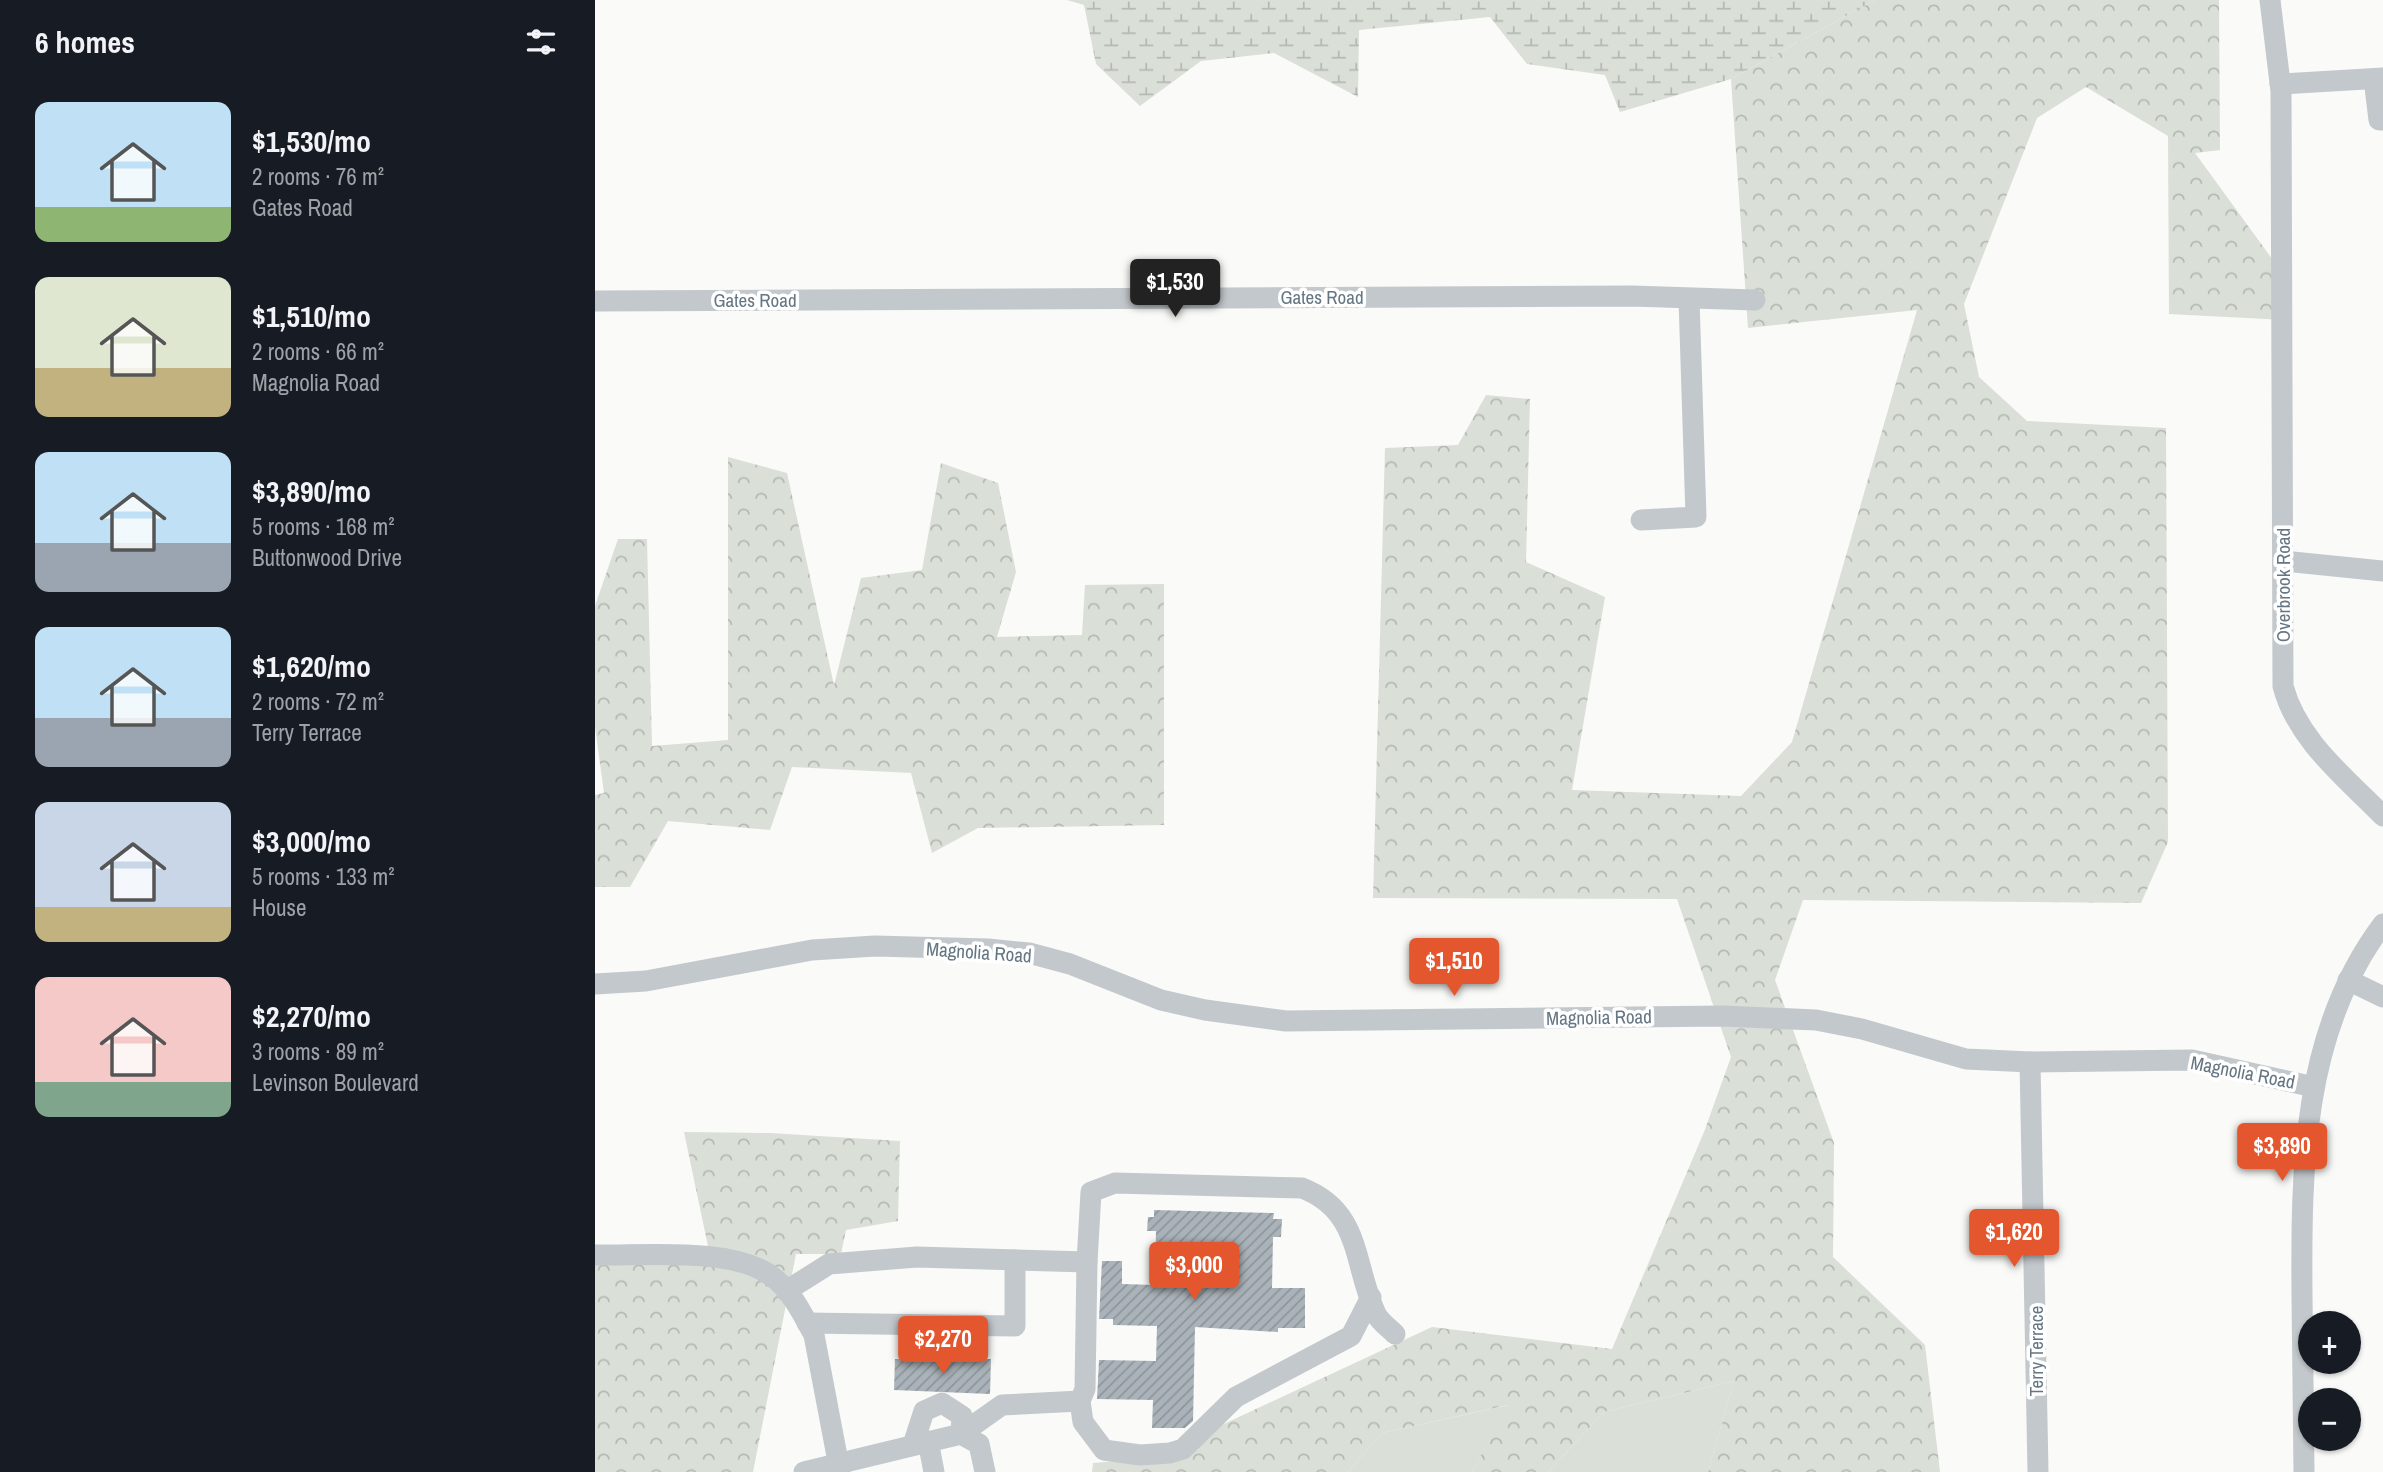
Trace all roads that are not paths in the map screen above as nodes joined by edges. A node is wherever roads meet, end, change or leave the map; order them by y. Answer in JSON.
{"nodes":[{"id":1,"x":2270,"y":0,"type":"edge"},
{"id":2,"x":2378,"y":79,"type":"edge"},
{"id":3,"x":2280,"y":84,"type":"junction"},
{"id":4,"x":2383,"y":120,"type":"edge"},
{"id":5,"x":1689,"y":299,"type":"junction"},
{"id":6,"x":1755,"y":300,"type":"dead end"},
{"id":7,"x":595,"y":301,"type":"edge"},
{"id":8,"x":1641,"y":520,"type":"dead end"},
{"id":9,"x":2283,"y":561,"type":"junction"},
{"id":10,"x":2383,"y":571,"type":"edge"},
{"id":11,"x":2383,"y":816,"type":"edge"},
{"id":12,"x":2383,"y":924,"type":"edge"},
{"id":13,"x":2348,"y":980,"type":"junction"},
{"id":14,"x":595,"y":984,"type":"edge"},
{"id":15,"x":2383,"y":997,"type":"edge"},
{"id":16,"x":2030,"y":1062,"type":"junction"},
{"id":17,"x":2314,"y":1087,"type":"junction"},
{"id":18,"x":595,"y":1255,"type":"edge"},
{"id":19,"x":1015,"y":1260,"type":"junction"},
{"id":20,"x":1087,"y":1262,"type":"junction"},
{"id":21,"x":786,"y":1291,"type":"junction"},
{"id":22,"x":1371,"y":1297,"type":"junction"},
{"id":23,"x":807,"y":1323,"type":"junction"},
{"id":24,"x":1395,"y":1334,"type":"dead end"},
{"id":25,"x":1080,"y":1401,"type":"junction"},
{"id":26,"x":961,"y":1434,"type":"junction"},
{"id":27,"x":920,"y":1443,"type":"junction"},
{"id":28,"x":880,"y":1463,"type":"edge"},
{"id":29,"x":839,"y":1468,"type":"edge"},
{"id":30,"x":804,"y":1472,"type":"edge"},
{"id":31,"x":934,"y":1472,"type":"edge"},
{"id":32,"x":985,"y":1472,"type":"edge"},
{"id":33,"x":2038,"y":1472,"type":"edge"},
{"id":34,"x":2304,"y":1472,"type":"edge"}],
"edges":[{"from":1,"to":3,"type":"street","name":"Overbrook Road"},
{"from":2,"to":3,"type":"street"},
{"from":2,"to":4,"type":"street"},
{"from":3,"to":9,"type":"street","name":"Overbrook Road"},
{"from":5,"to":6,"type":"street","name":"Gates Road"},
{"from":5,"to":7,"type":"street","name":"Gates Road"},
{"from":5,"to":8,"type":"street"},
{"from":9,"to":10,"type":"street"},
{"from":9,"to":11,"type":"street","name":"Overbrook Road"},
{"from":12,"to":13,"type":"street"},
{"from":13,"to":15,"type":"street"},
{"from":13,"to":17,"type":"street"},
{"from":14,"to":16,"type":"street","name":"Magnolia Road"},
{"from":16,"to":17,"type":"street","name":"Magnolia Road"},
{"from":16,"to":33,"type":"street","name":"Terry Terrace"},
{"from":17,"to":34,"type":"street"},
{"from":18,"to":21,"type":"street"},
{"from":19,"to":20,"type":"street"},
{"from":19,"to":21,"type":"street"},
{"from":19,"to":23,"type":"street"},
{"from":20,"to":22,"type":"street"},
{"from":20,"to":25,"type":"street"},
{"from":21,"to":23,"type":"street"},
{"from":22,"to":24,"type":"street"},
{"from":22,"to":25,"type":"street"},
{"from":23,"to":29,"type":"street"},
{"from":25,"to":26,"type":"street"},
{"from":26,"to":27,"type":"street"},
{"from":26,"to":27,"type":"street"},
{"from":26,"to":32,"type":"street"},
{"from":27,"to":28,"type":"street"},
{"from":27,"to":31,"type":"street"},
{"from":28,"to":29,"type":"street"},
{"from":29,"to":30,"type":"street"}]}
